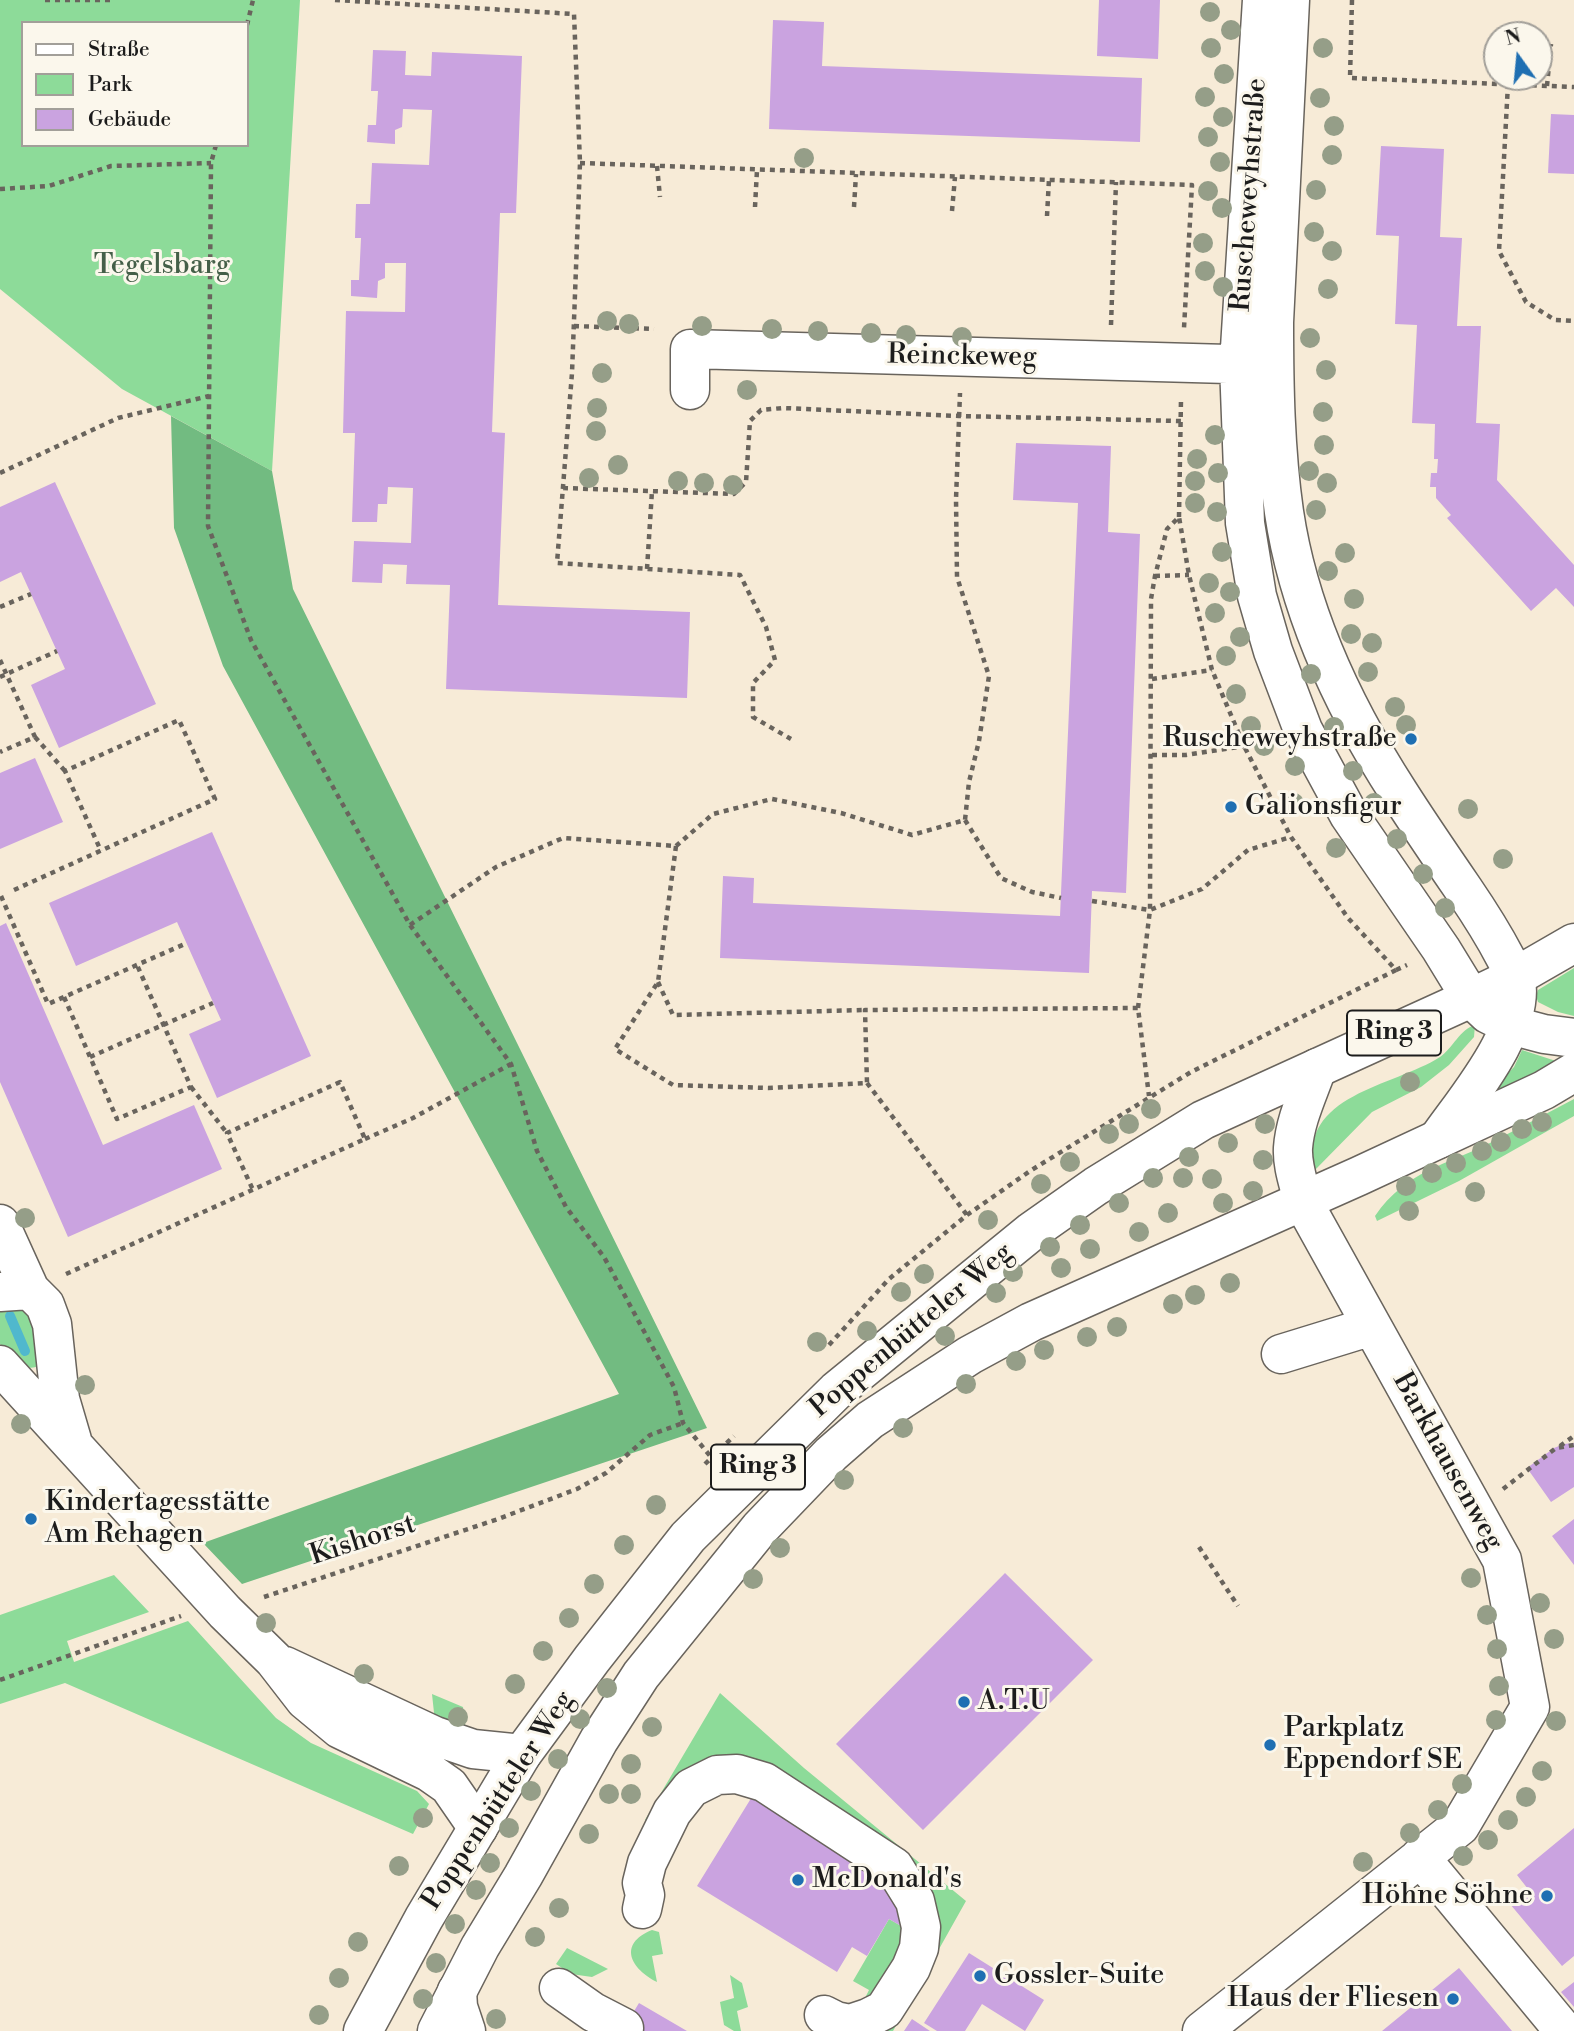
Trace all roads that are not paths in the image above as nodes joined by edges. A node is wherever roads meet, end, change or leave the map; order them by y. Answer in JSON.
{"nodes":[{"id":1,"x":1262,"y":0,"type":"edge"},
{"id":2,"x":1290,"y":0,"type":"edge"},
{"id":3,"x":1256,"y":364,"type":"junction"},
{"id":4,"x":690,"y":390,"type":"dead end"},
{"id":5,"x":1574,"y":943,"type":"edge"},
{"id":6,"x":1515,"y":977,"type":"junction"},
{"id":7,"x":1471,"y":998,"type":"junction"},
{"id":8,"x":1510,"y":1024,"type":"junction"},
{"id":9,"x":1574,"y":1038,"type":"edge"},
{"id":10,"x":1317,"y":1068,"type":"junction"},
{"id":11,"x":1574,"y":1072,"type":"edge"},
{"id":12,"x":1438,"y":1139,"type":"junction"},
{"id":13,"x":1303,"y":1202,"type":"junction"},
{"id":14,"x":0,"y":1224,"type":"edge"},
{"id":15,"x":15,"y":1291,"type":"edge"},
{"id":16,"x":1372,"y":1326,"type":"junction"},
{"id":17,"x":1281,"y":1354,"type":"dead end"},
{"id":18,"x":0,"y":1365,"type":"edge"},
{"id":19,"x":74,"y":1445,"type":"junction"},
{"id":20,"x":274,"y":1660,"type":"junction"},
{"id":21,"x":522,"y":1754,"type":"junction"},
{"id":22,"x":478,"y":1828,"type":"junction"},
{"id":23,"x":1420,"y":1857,"type":"junction"},
{"id":24,"x":642,"y":1909,"type":"dead end"},
{"id":25,"x":457,"y":1991,"type":"junction"},
{"id":26,"x":824,"y":2015,"type":"dead end"},
{"id":27,"x":624,"y":2028,"type":"dead end"},
{"id":28,"x":363,"y":2031,"type":"edge"},
{"id":29,"x":437,"y":2031,"type":"edge"},
{"id":30,"x":466,"y":2031,"type":"edge"},
{"id":31,"x":582,"y":2031,"type":"edge"},
{"id":32,"x":1202,"y":2031,"type":"edge"},
{"id":33,"x":1564,"y":2031,"type":"edge"}],
"edges":[{"from":1,"to":3,"type":"street","name":"Ruscheweyhstraße"},
{"from":2,"to":3,"type":"street","name":"Ruscheweyhstraße"},
{"from":3,"to":4,"type":"street","name":"Reinckeweg"},
{"from":3,"to":6,"type":"street","name":"Ruscheweyhstraße"},
{"from":3,"to":7,"type":"street","name":"Ruscheweyhstraße"},
{"from":5,"to":6,"type":"street","name":"Poppenbütteler Weg","number":"Ring 3"},
{"from":6,"to":7,"type":"street","name":"Poppenbütteler Weg","number":"Ring 3"},
{"from":6,"to":8,"type":"street","name":"Ruscheweyhstraße"},
{"from":7,"to":8,"type":"street","name":"Ruscheweyhstraße"},
{"from":7,"to":10,"type":"street","name":"Poppenbütteler Weg","number":"Ring 3"},
{"from":8,"to":9,"type":"street","name":"Ruscheweyhstraße"},
{"from":8,"to":12,"type":"street","name":"Ruscheweyhstraße"},
{"from":10,"to":13,"type":"street","name":"Barkhausenweg"},
{"from":10,"to":21,"type":"street","name":"Poppenbütteler Weg","number":"Ring 3"},
{"from":11,"to":12,"type":"street","name":"Poppenbütteler Weg","number":"Ring 3"},
{"from":12,"to":13,"type":"street","name":"Poppenbütteler Weg","number":"Ring 3"},
{"from":13,"to":16,"type":"street","name":"Barkhausenweg"},
{"from":13,"to":25,"type":"street","name":"Poppenbütteler Weg","number":"Ring 3"},
{"from":14,"to":15,"type":"street"},
{"from":15,"to":19,"type":"street"},
{"from":16,"to":17,"type":"street"},
{"from":16,"to":23,"type":"street","name":"Barkhausenweg"},
{"from":18,"to":19,"type":"street"},
{"from":19,"to":20,"type":"street"},
{"from":20,"to":21,"type":"street"},
{"from":20,"to":22,"type":"street"},
{"from":21,"to":22,"type":"street","name":"Poppenbütteler Weg","number":"Ring 3"},
{"from":22,"to":28,"type":"street","name":"Poppenbütteler Weg","number":"Ring 3"},
{"from":23,"to":32,"type":"street","name":"Barkhausenweg"},
{"from":23,"to":33,"type":"street"},
{"from":24,"to":26,"type":"street"},
{"from":25,"to":29,"type":"street","name":"Poppenbütteler Weg","number":"Ring 3"},
{"from":25,"to":30,"type":"street"},
{"from":27,"to":31,"type":"street"}]}
